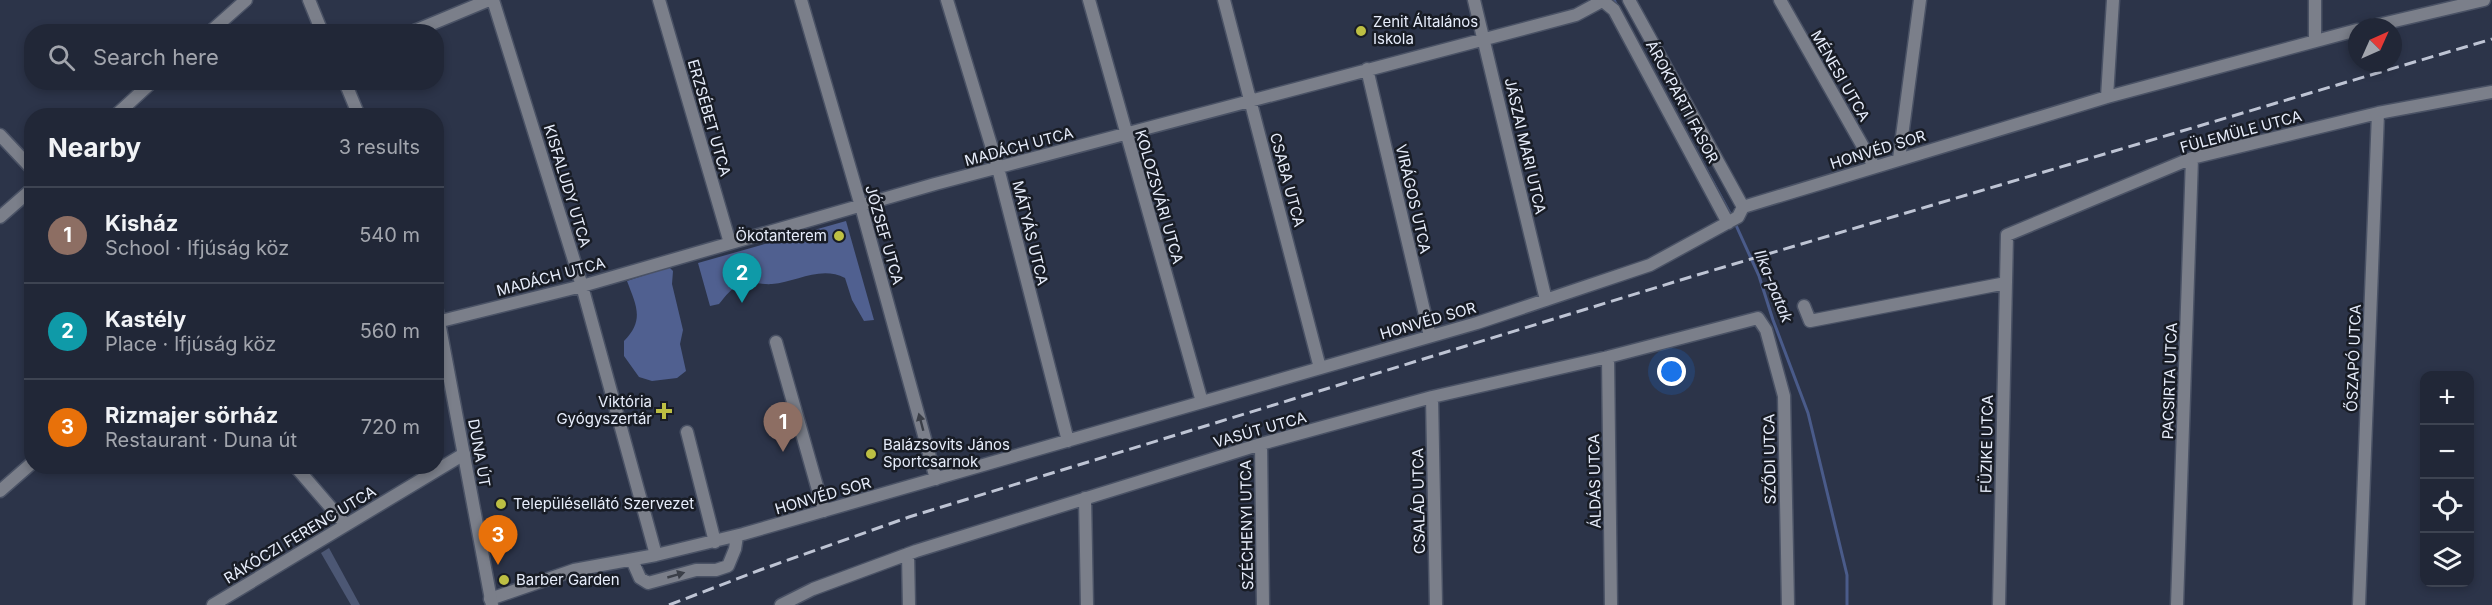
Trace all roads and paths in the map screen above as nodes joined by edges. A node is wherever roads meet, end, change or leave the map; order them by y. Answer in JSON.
{"nodes":[{"id":1,"x":246,"y":0,"type":"edge"},
{"id":2,"x":309,"y":0,"type":"edge"},
{"id":3,"x":491,"y":0,"type":"edge"},
{"id":4,"x":659,"y":0,"type":"edge"},
{"id":5,"x":801,"y":0,"type":"edge"},
{"id":6,"x":947,"y":0,"type":"edge"},
{"id":7,"x":1089,"y":0,"type":"edge"},
{"id":8,"x":1224,"y":0,"type":"edge"},
{"id":9,"x":1474,"y":0,"type":"edge"},
{"id":10,"x":1604,"y":0,"type":"edge"},
{"id":11,"x":1629,"y":0,"type":"edge"},
{"id":12,"x":1779,"y":0,"type":"edge"},
{"id":13,"x":1920,"y":0,"type":"edge"},
{"id":14,"x":2113,"y":0,"type":"edge"},
{"id":15,"x":2315,"y":0,"type":"edge"},
{"id":16,"x":2484,"y":0,"type":"edge"},
{"id":17,"x":2402,"y":19,"type":"edge"},
{"id":18,"x":219,"y":24,"type":"edge"},
{"id":19,"x":319,"y":24,"type":"edge"},
{"id":20,"x":432,"y":24,"type":"edge"},
{"id":21,"x":2348,"y":32,"type":"edge"},
{"id":22,"x":1484,"y":39,"type":"junction"},
{"id":23,"x":2315,"y":41,"type":"junction"},
{"id":24,"x":1366,"y":69,"type":"junction"},
{"id":25,"x":143,"y":90,"type":"edge"},
{"id":26,"x":348,"y":90,"type":"edge"},
{"id":27,"x":2492,"y":92,"type":"edge"},
{"id":28,"x":2107,"y":97,"type":"junction"},
{"id":29,"x":1250,"y":100,"type":"junction"},
{"id":30,"x":124,"y":108,"type":"edge"},
{"id":31,"x":356,"y":108,"type":"edge"},
{"id":32,"x":2379,"y":113,"type":"junction"},
{"id":33,"x":1125,"y":134,"type":"junction"},
{"id":34,"x":0,"y":135,"type":"edge"},
{"id":35,"x":2192,"y":158,"type":"junction"},
{"id":36,"x":1899,"y":159,"type":"junction"},
{"id":37,"x":24,"y":160,"type":"edge"},
{"id":38,"x":1874,"y":166,"type":"junction"},
{"id":39,"x":998,"y":168,"type":"junction"},
{"id":40,"x":24,"y":196,"type":"edge"},
{"id":41,"x":861,"y":206,"type":"junction"},
{"id":42,"x":0,"y":217,"type":"edge"},
{"id":43,"x":1735,"y":217,"type":"junction"},
{"id":44,"x":2007,"y":235,"type":"joint"},
{"id":45,"x":730,"y":243,"type":"junction"},
{"id":46,"x":2006,"y":283,"type":"junction"},
{"id":47,"x":582,"y":286,"type":"junction"},
{"id":48,"x":1546,"y":300,"type":"junction"},
{"id":49,"x":1804,"y":306,"type":"dead end"},
{"id":50,"x":1758,"y":318,"type":"joint"},
{"id":51,"x":444,"y":320,"type":"edge"},
{"id":52,"x":1430,"y":336,"type":"junction"},
{"id":53,"x":444,"y":338,"type":"edge"},
{"id":54,"x":776,"y":342,"type":"dead end"},
{"id":55,"x":1608,"y":357,"type":"junction"},
{"id":56,"x":1320,"y":368,"type":"junction"},
{"id":57,"x":1432,"y":397,"type":"junction"},
{"id":58,"x":1202,"y":402,"type":"junction"},
{"id":59,"x":687,"y":432,"type":"dead end"},
{"id":60,"x":1068,"y":441,"type":"junction"},
{"id":61,"x":1261,"y":444,"type":"junction"},
{"id":62,"x":464,"y":454,"type":"junction"},
{"id":63,"x":444,"y":466,"type":"edge"},
{"id":64,"x":24,"y":471,"type":"edge"},
{"id":65,"x":302,"y":474,"type":"edge"},
{"id":66,"x":430,"y":474,"type":"edge"},
{"id":67,"x":936,"y":479,"type":"junction"},
{"id":68,"x":0,"y":491,"type":"edge"},
{"id":69,"x":1085,"y":498,"type":"junction"},
{"id":70,"x":824,"y":511,"type":"junction"},
{"id":71,"x":345,"y":524,"type":"junction"},
{"id":72,"x":737,"y":536,"type":"junction"},
{"id":73,"x":715,"y":542,"type":"junction"},
{"id":74,"x":908,"y":554,"type":"junction"},
{"id":75,"x":656,"y":555,"type":"junction"},
{"id":76,"x":632,"y":560,"type":"junction"},
{"id":77,"x":491,"y":603,"type":"edge"},
{"id":78,"x":213,"y":605,"type":"edge"},
{"id":79,"x":781,"y":605,"type":"edge"},
{"id":80,"x":909,"y":605,"type":"edge"},
{"id":81,"x":1087,"y":605,"type":"edge"},
{"id":82,"x":1263,"y":605,"type":"edge"},
{"id":83,"x":1436,"y":605,"type":"edge"},
{"id":84,"x":1611,"y":605,"type":"edge"},
{"id":85,"x":1788,"y":605,"type":"edge"},
{"id":86,"x":1999,"y":605,"type":"edge"},
{"id":87,"x":2177,"y":605,"type":"edge"},
{"id":88,"x":2359,"y":605,"type":"edge"}],
"edges":[{"from":1,"to":18,"type":"street"},
{"from":2,"to":19,"type":"street"},
{"from":3,"to":20,"type":"street"},
{"from":3,"to":47,"type":"street","name":"KISFALUDY UTCA"},
{"from":4,"to":45,"type":"street","name":"ERZSÉBET UTCA"},
{"from":5,"to":41,"type":"street","name":"JÓZSEF UTCA"},
{"from":6,"to":39,"type":"street","name":"MÁTYÁS UTCA"},
{"from":7,"to":33,"type":"street","name":"KOLOZSVÁRI UTCA"},
{"from":8,"to":29,"type":"street","name":"CSABA UTCA"},
{"from":9,"to":22,"type":"street","name":"JÁSZAI MARI UTCA"},
{"from":10,"to":22,"type":"street","name":"MADÁCH UTCA"},
{"from":10,"to":43,"type":"street","name":"ÁROKPARTI FASOR"},
{"from":11,"to":43,"type":"street","name":"ÁROKPARTI FASOR"},
{"from":12,"to":38,"type":"street","name":"MÉNESI UTCA"},
{"from":13,"to":36,"type":"street"},
{"from":14,"to":28,"type":"street"},
{"from":15,"to":23,"type":"street"},
{"from":16,"to":17,"type":"street"},
{"from":21,"to":23,"type":"street","name":"HONVÉD SOR"},
{"from":22,"to":24,"type":"street","name":"MADÁCH UTCA"},
{"from":22,"to":48,"type":"street","name":"JÁSZAI MARI UTCA"},
{"from":23,"to":28,"type":"street","name":"HONVÉD SOR"},
{"from":24,"to":29,"type":"street","name":"MADÁCH UTCA"},
{"from":24,"to":52,"type":"street","name":"VIRÁGOS UTCA"},
{"from":25,"to":30,"type":"street"},
{"from":26,"to":31,"type":"street"},
{"from":27,"to":32,"type":"street","name":"FÜLEMÜLE UTCA"},
{"from":28,"to":36,"type":"street","name":"HONVÉD SOR"},
{"from":29,"to":33,"type":"street","name":"MADÁCH UTCA"},
{"from":29,"to":56,"type":"street","name":"CSABA UTCA"},
{"from":32,"to":35,"type":"street","name":"FÜLEMÜLE UTCA"},
{"from":32,"to":88,"type":"street","name":"ŐSZAPÓ UTCA"},
{"from":33,"to":39,"type":"street","name":"MADÁCH UTCA"},
{"from":33,"to":58,"type":"street","name":"KOLOZSVÁRI UTCA"},
{"from":34,"to":37,"type":"street"},
{"from":35,"to":44,"type":"street","name":"FÜLEMÜLE UTCA"},
{"from":35,"to":87,"type":"street","name":"PACSIRTA UTCA"},
{"from":36,"to":38,"type":"street","name":"HONVÉD SOR"},
{"from":38,"to":43,"type":"street","name":"HONVÉD SOR"},
{"from":39,"to":41,"type":"street","name":"MADÁCH UTCA"},
{"from":39,"to":60,"type":"street","name":"MÁTYÁS UTCA"},
{"from":40,"to":42,"type":"street"},
{"from":41,"to":45,"type":"street","name":"MADÁCH UTCA"},
{"from":67,"to":41,"type":"street","name":"JÓZSEF UTCA","one_way":true},
{"from":43,"to":48,"type":"street","name":"HONVÉD SOR"},
{"from":44,"to":46,"type":"street","name":"FÜZIKE UTCA"},
{"from":45,"to":47,"type":"street","name":"MADÁCH UTCA"},
{"from":46,"to":49,"type":"street"},
{"from":46,"to":86,"type":"street","name":"FÜZIKE UTCA"},
{"from":47,"to":51,"type":"street","name":"MADÁCH UTCA"},
{"from":47,"to":75,"type":"street","name":"KISFALUDY UTCA"},
{"from":48,"to":52,"type":"street","name":"HONVÉD SOR"},
{"from":50,"to":55,"type":"street","name":"VASÚT UTCA"},
{"from":50,"to":85,"type":"street","name":"SZŐDI UTCA"},
{"from":52,"to":56,"type":"street","name":"HONVÉD SOR"},
{"from":53,"to":62,"type":"street","name":"DUNA ÚT"},
{"from":54,"to":70,"type":"street"},
{"from":55,"to":57,"type":"street","name":"VASÚT UTCA"},
{"from":55,"to":84,"type":"street","name":"ÁLDÁS UTCA"},
{"from":56,"to":58,"type":"street","name":"HONVÉD SOR"},
{"from":57,"to":61,"type":"street","name":"VASÚT UTCA"},
{"from":57,"to":83,"type":"street","name":"CSALÁD UTCA"},
{"from":58,"to":60,"type":"street","name":"HONVÉD SOR"},
{"from":59,"to":73,"type":"street"},
{"from":60,"to":67,"type":"street","name":"HONVÉD SOR"},
{"from":61,"to":69,"type":"street","name":"VASÚT UTCA"},
{"from":61,"to":82,"type":"street","name":"SZÉCHENYI UTCA"},
{"from":62,"to":63,"type":"street","name":"RÁKÓCZI FERENC UTCA"},
{"from":62,"to":77,"type":"street","name":"DUNA ÚT"},
{"from":64,"to":68,"type":"street"},
{"from":65,"to":71,"type":"street"},
{"from":66,"to":71,"type":"street","name":"RÁKÓCZI FERENC UTCA"},
{"from":67,"to":70,"type":"street","name":"HONVÉD SOR"},
{"from":69,"to":74,"type":"street","name":"VASÚT UTCA"},
{"from":69,"to":81,"type":"street"},
{"from":70,"to":72,"type":"street","name":"HONVÉD SOR"},
{"from":71,"to":78,"type":"street","name":"RÁKÓCZI FERENC UTCA"},
{"from":72,"to":73,"type":"street","name":"HONVÉD SOR"},
{"from":76,"to":72,"type":"street","one_way":true},
{"from":73,"to":75,"type":"street","name":"HONVÉD SOR"},
{"from":74,"to":79,"type":"street","name":"VASÚT UTCA"},
{"from":74,"to":80,"type":"street"},
{"from":75,"to":76,"type":"street","name":"HONVÉD SOR"},
{"from":76,"to":77,"type":"street","name":"HONVÉD SOR"}]}
